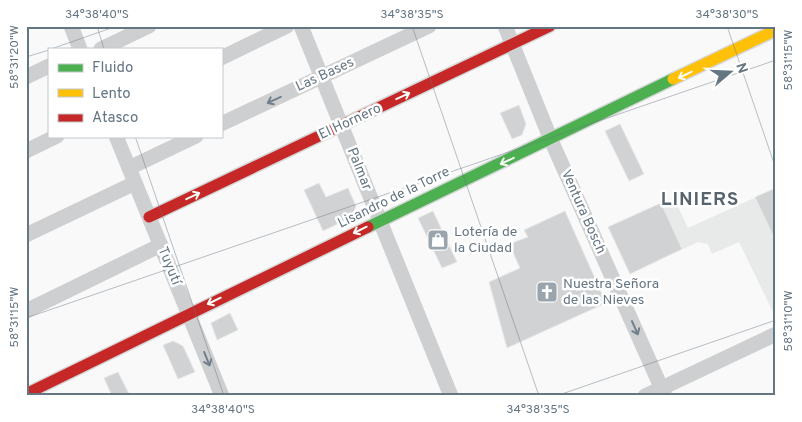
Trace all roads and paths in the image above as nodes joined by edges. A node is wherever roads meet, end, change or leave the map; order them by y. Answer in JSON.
{"nodes":[{"id":1,"x":71,"y":26,"type":"edge"},
{"id":2,"x":149,"y":26,"type":"edge"},
{"id":3,"x":287,"y":26,"type":"edge"},
{"id":4,"x":301,"y":26,"type":"edge"},
{"id":5,"x":429,"y":26,"type":"edge"},
{"id":6,"x":504,"y":26,"type":"edge"},
{"id":7,"x":550,"y":26,"type":"edge"},
{"id":8,"x":776,"y":30,"type":"edge"},
{"id":9,"x":512,"y":44,"type":"junction"},
{"id":10,"x":80,"y":48,"type":"edge"},
{"id":11,"x":103,"y":48,"type":"edge"},
{"id":12,"x":222,"y":58,"type":"edge"},
{"id":13,"x":48,"y":66,"type":"edge"},
{"id":14,"x":26,"y":77,"type":"edge"},
{"id":15,"x":322,"y":77,"type":"junction"},
{"id":16,"x":222,"y":124,"type":"edge"},
{"id":17,"x":342,"y":125,"type":"junction"},
{"id":18,"x":53,"y":138,"type":"edge"},
{"id":19,"x":117,"y":138,"type":"edge"},
{"id":20,"x":192,"y":138,"type":"edge"},
{"id":21,"x":551,"y":140,"type":"junction"},
{"id":22,"x":26,"y":151,"type":"edge"},
{"id":23,"x":129,"y":168,"type":"junction"},
{"id":24,"x":135,"y":183,"type":"junction"},
{"id":25,"x":149,"y":216,"type":"junction"},
{"id":26,"x":380,"y":221,"type":"junction"},
{"id":27,"x":26,"y":235,"type":"edge"},
{"id":28,"x":161,"y":246,"type":"junction"},
{"id":29,"x":26,"y":310,"type":"edge"},
{"id":30,"x":189,"y":314,"type":"junction"},
{"id":31,"x":776,"y":334,"type":"edge"},
{"id":32,"x":663,"y":392,"type":"edge"},
{"id":33,"x":26,"y":394,"type":"edge"},
{"id":34,"x":222,"y":396,"type":"edge"},
{"id":35,"x":450,"y":396,"type":"edge"},
{"id":36,"x":645,"y":396,"type":"edge"}],
"edges":[{"from":1,"to":10,"type":"street"},
{"from":2,"to":11,"type":"street"},
{"from":3,"to":12,"type":"street"},
{"from":4,"to":15,"type":"street","name":"Palmar"},
{"from":5,"to":15,"type":"street","name":"Las Bases"},
{"from":6,"to":9,"type":"street","name":"Ventura Bosch"},
{"from":7,"to":9,"type":"street","name":"El Hornero"},
{"from":8,"to":21,"type":"street","name":"Lisandro de la Torre","one_way":true},
{"from":17,"to":9,"type":"street","name":"El Hornero","one_way":true},
{"from":9,"to":21,"type":"street","name":"Ventura Bosch"},
{"from":13,"to":14,"type":"street"},
{"from":15,"to":16,"type":"street","name":"Las Bases","one_way":true},
{"from":15,"to":17,"type":"street","name":"Palmar"},
{"from":25,"to":17,"type":"street","name":"El Hornero","one_way":true},
{"from":17,"to":26,"type":"street","name":"Palmar"},
{"from":18,"to":22,"type":"street"},
{"from":19,"to":23,"type":"street","name":"Tuyutí"},
{"from":20,"to":23,"type":"street"},
{"from":21,"to":26,"type":"street","name":"Lisandro de la Torre","one_way":true},
{"from":21,"to":32,"type":"street","name":"Ventura Bosch","one_way":true},
{"from":23,"to":24,"type":"street","name":"Tuyutí"},
{"from":24,"to":25,"type":"street","name":"Tuyutí"},
{"from":24,"to":27,"type":"street"},
{"from":25,"to":28,"type":"street","name":"Tuyutí"},
{"from":26,"to":30,"type":"street","name":"Lisandro de la Torre","one_way":true},
{"from":26,"to":35,"type":"street","name":"Palmar"},
{"from":28,"to":29,"type":"street"},
{"from":28,"to":30,"type":"street","name":"Tuyutí"},
{"from":30,"to":33,"type":"street","name":"Lisandro de la Torre"},
{"from":30,"to":34,"type":"street","name":"Tuyutí","one_way":true},
{"from":31,"to":32,"type":"street"},
{"from":32,"to":36,"type":"street"}]}
